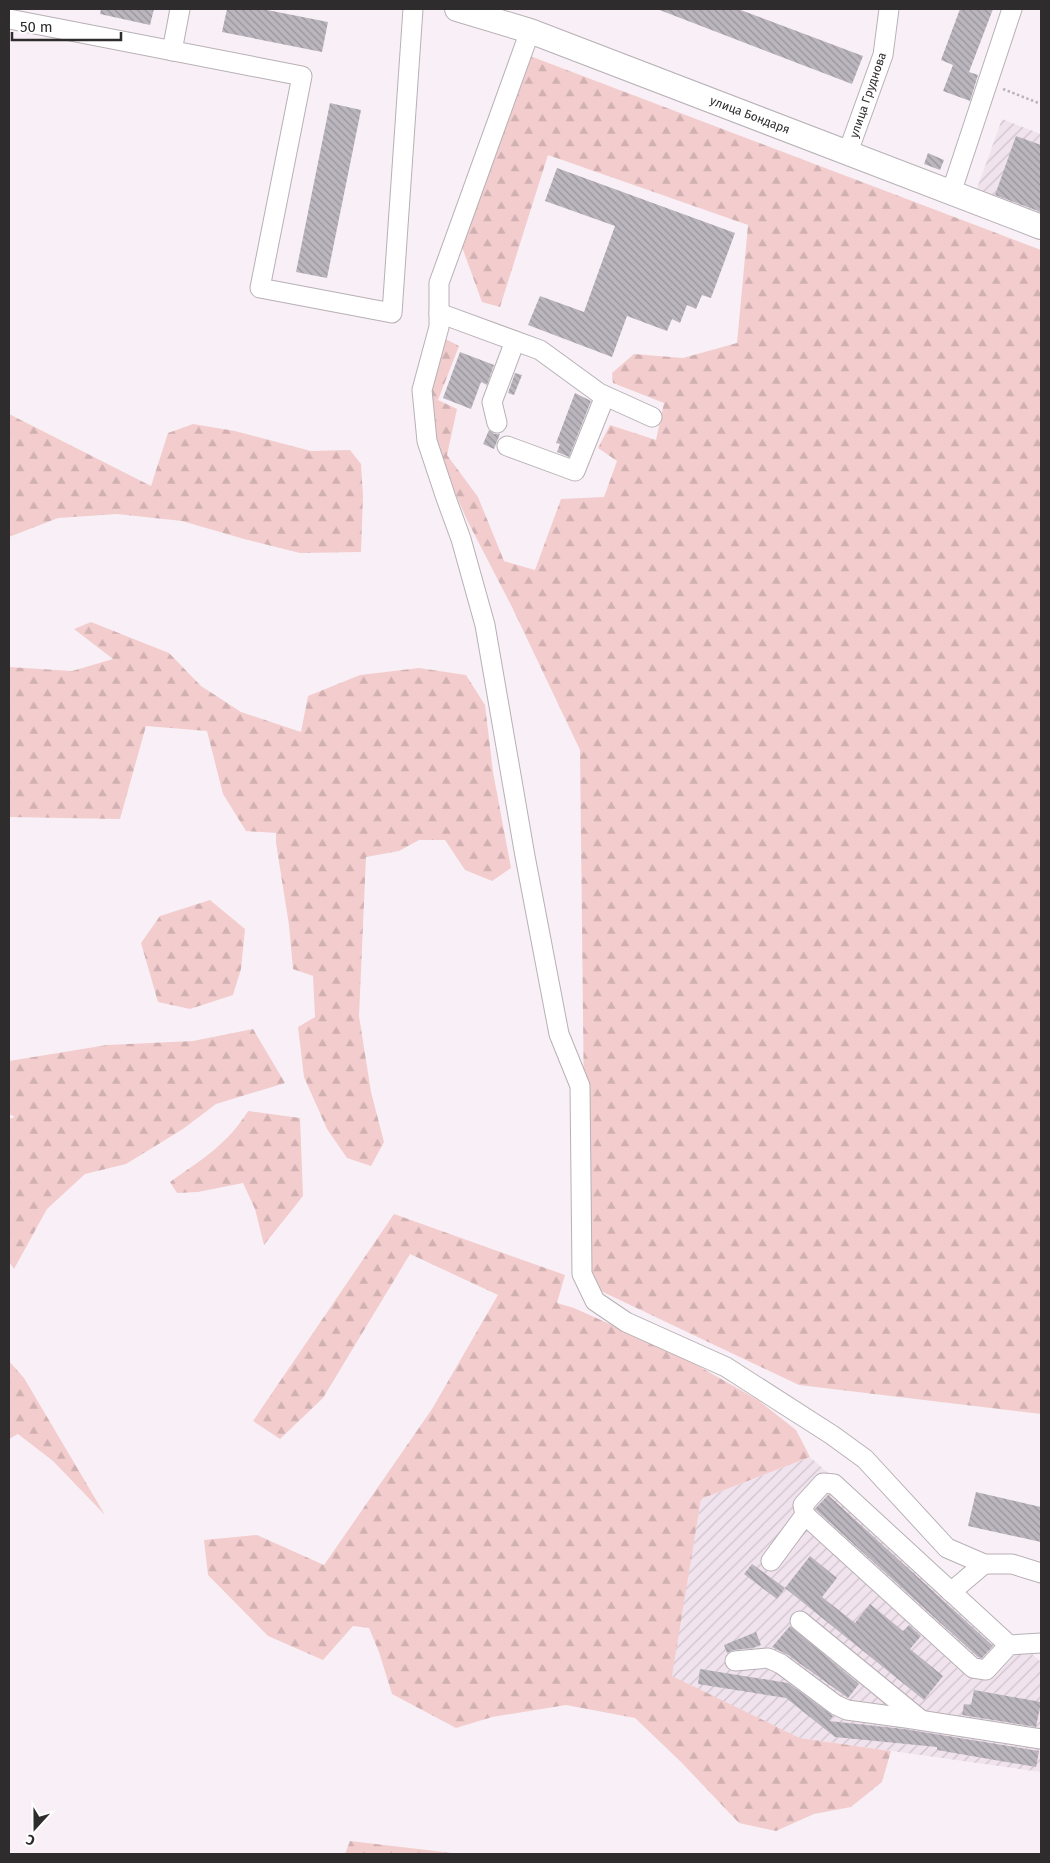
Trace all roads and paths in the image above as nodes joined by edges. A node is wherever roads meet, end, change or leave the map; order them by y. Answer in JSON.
{"nodes":[{"id":1,"x":180,"y":9,"type":"edge"},
{"id":2,"x":414,"y":9,"type":"edge"},
{"id":3,"x":457,"y":9,"type":"edge"},
{"id":4,"x":889,"y":9,"type":"edge"},
{"id":5,"x":1012,"y":9,"type":"edge"},
{"id":6,"x":9,"y":19,"type":"edge"},
{"id":7,"x":530,"y":30,"type":"junction"},
{"id":8,"x":172,"y":51,"type":"junction"},
{"id":9,"x":988,"y":83,"type":"junction"},
{"id":10,"x":1041,"y":104,"type":"edge"},
{"id":11,"x":848,"y":152,"type":"junction"},
{"id":12,"x":951,"y":193,"type":"junction"},
{"id":13,"x":1041,"y":227,"type":"edge"},
{"id":14,"x":439,"y":314,"type":"junction"},
{"id":15,"x":515,"y":341,"type":"junction"},
{"id":16,"x":605,"y":396,"type":"junction"},
{"id":17,"x":652,"y":417,"type":"dead end"},
{"id":18,"x":497,"y":423,"type":"dead end"},
{"id":19,"x":507,"y":446,"type":"dead end"},
{"id":20,"x":806,"y":1515,"type":"junction"},
{"id":21,"x":771,"y":1561,"type":"dead end"},
{"id":22,"x":984,"y":1564,"type":"junction"},
{"id":23,"x":1041,"y":1573,"type":"edge"},
{"id":24,"x":952,"y":1592,"type":"junction"},
{"id":25,"x":800,"y":1621,"type":"dead end"},
{"id":26,"x":1041,"y":1644,"type":"edge"},
{"id":27,"x":1009,"y":1645,"type":"junction"},
{"id":28,"x":735,"y":1661,"type":"dead end"},
{"id":29,"x":921,"y":1720,"type":"junction"},
{"id":30,"x":1041,"y":1739,"type":"edge"}],
"edges":[{"from":1,"to":8,"type":"lane"},
{"from":2,"to":8,"type":"lane"},
{"from":3,"to":7,"type":"main road","name":"улица Бондаря"},
{"from":4,"to":11,"type":"lane","name":"улица Груднова"},
{"from":5,"to":9,"type":"lane"},
{"from":6,"to":8,"type":"lane"},
{"from":7,"to":11,"type":"main road","name":"улица Бондаря"},
{"from":7,"to":14,"type":"lane"},
{"from":9,"to":10,"type":"path"},
{"from":9,"to":12,"type":"lane"},
{"from":11,"to":12,"type":"main road","name":"улица Бондаря"},
{"from":12,"to":13,"type":"main road","name":"улица Бондаря"},
{"from":14,"to":15,"type":"lane"},
{"from":14,"to":22,"type":"lane"},
{"from":15,"to":16,"type":"lane"},
{"from":15,"to":18,"type":"lane"},
{"from":16,"to":17,"type":"lane"},
{"from":16,"to":19,"type":"lane"},
{"from":20,"to":21,"type":"lane"},
{"from":20,"to":24,"type":"lane"},
{"from":20,"to":27,"type":"lane"},
{"from":22,"to":23,"type":"lane"},
{"from":22,"to":24,"type":"lane"},
{"from":24,"to":27,"type":"lane"},
{"from":25,"to":29,"type":"lane"},
{"from":26,"to":27,"type":"lane"},
{"from":28,"to":29,"type":"lane"},
{"from":29,"to":30,"type":"lane"}]}
